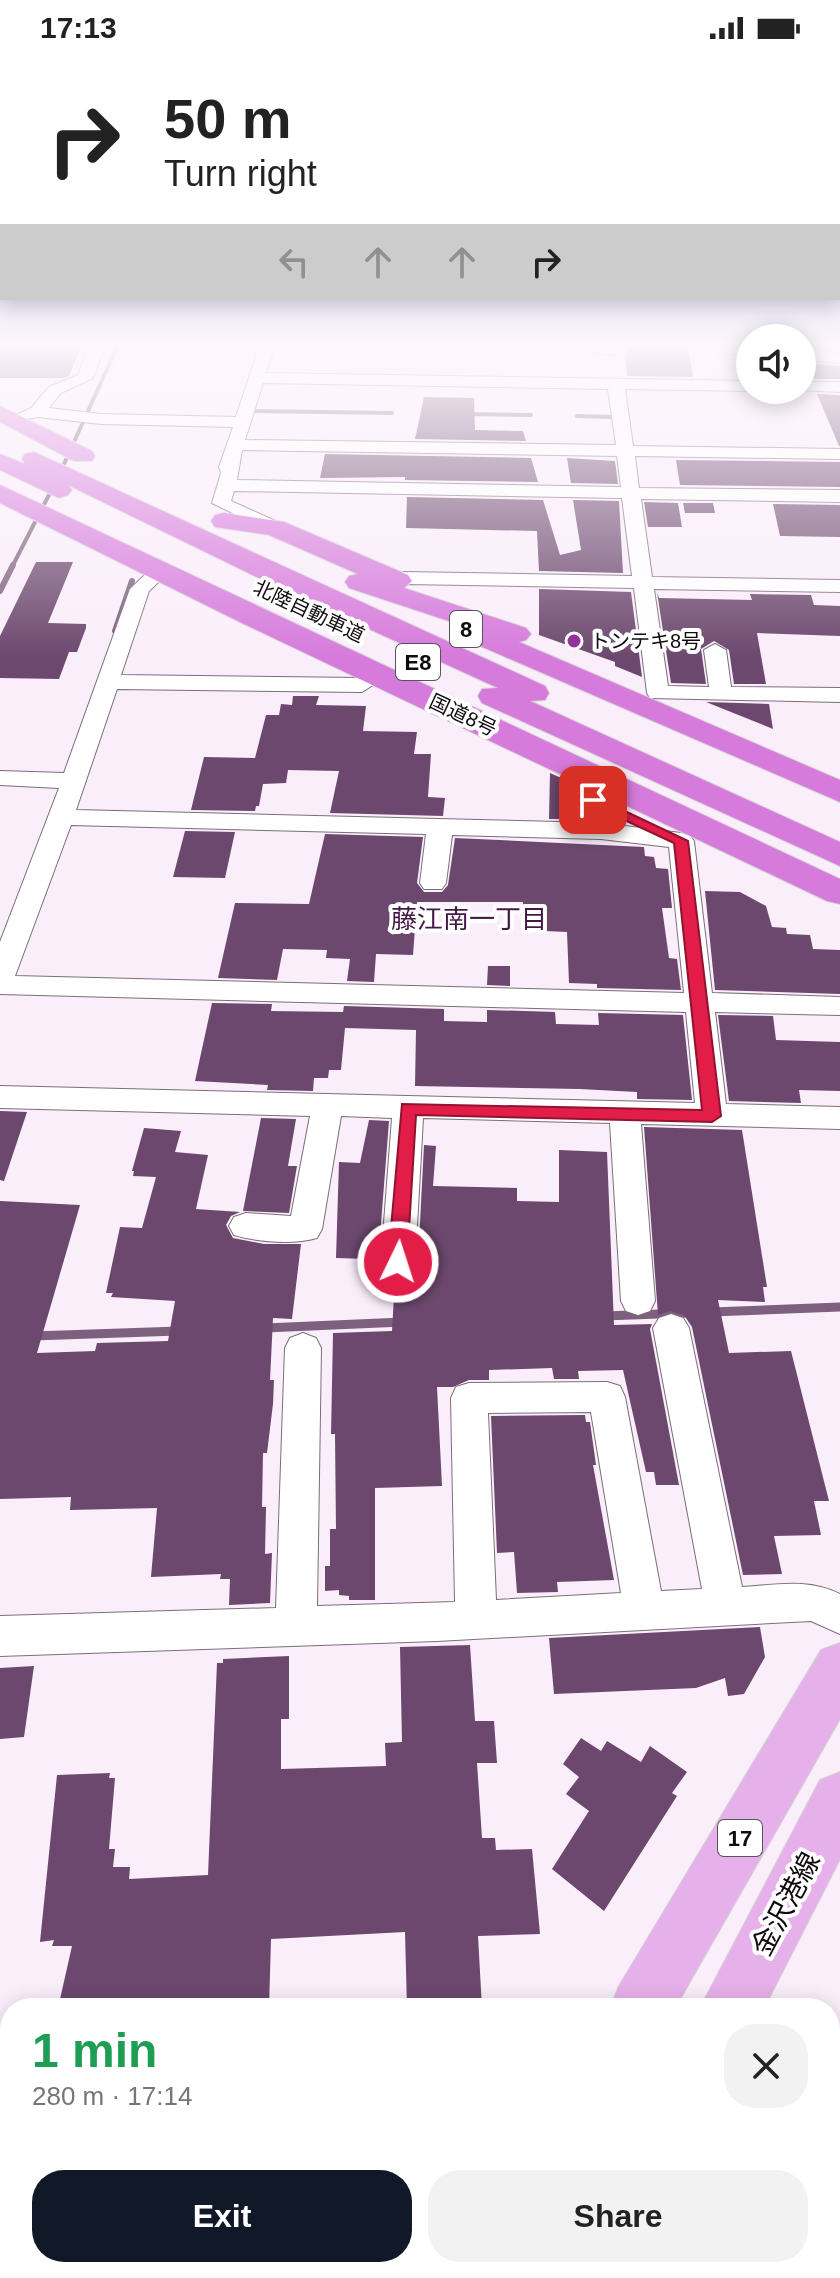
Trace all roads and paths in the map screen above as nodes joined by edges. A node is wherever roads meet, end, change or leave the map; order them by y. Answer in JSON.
{"nodes":[{"id":1,"x":64,"y":451,"type":"edge"},
{"id":2,"x":72,"y":451,"type":"edge"},
{"id":3,"x":234,"y":451,"type":"edge"},
{"id":4,"x":606,"y":451,"type":"edge"},
{"id":5,"x":626,"y":451,"type":"junction"},
{"id":6,"x":840,"y":454,"type":"edge"},
{"id":7,"x":0,"y":461,"type":"edge"},
{"id":8,"x":226,"y":485,"type":"junction"},
{"id":9,"x":0,"y":493,"type":"edge"},
{"id":10,"x":631,"y":493,"type":"junction"},
{"id":11,"x":840,"y":496,"type":"edge"},
{"id":12,"x":224,"y":521,"type":"junction"},
{"id":13,"x":275,"y":528,"type":"junction"},
{"id":14,"x":159,"y":572,"type":"junction"},
{"id":15,"x":397,"y":581,"type":"junction"},
{"id":16,"x":359,"y":582,"type":"junction"},
{"id":17,"x":644,"y":582,"type":"junction"},
{"id":18,"x":840,"y":586,"type":"edge"},
{"id":19,"x":506,"y":630,"type":"junction"},
{"id":20,"x":306,"y":642,"type":"junction"},
{"id":21,"x":715,"y":650,"type":"dead end"},
{"id":22,"x":110,"y":682,"type":"junction"},
{"id":23,"x":362,"y":685,"type":"junction"},
{"id":24,"x":658,"y":693,"type":"junction"},
{"id":25,"x":721,"y":693,"type":"junction"},
{"id":26,"x":840,"y":695,"type":"edge"},
{"id":27,"x":840,"y":769,"type":"edge"},
{"id":28,"x":0,"y":778,"type":"edge"},
{"id":29,"x":73,"y":781,"type":"junction"},
{"id":30,"x":840,"y":792,"type":"edge"},
{"id":31,"x":61,"y":817,"type":"junction"},
{"id":32,"x":440,"y":827,"type":"junction"},
{"id":33,"x":840,"y":830,"type":"edge"},
{"id":34,"x":681,"y":841,"type":"junction"},
{"id":35,"x":840,"y":855,"type":"edge"},
{"id":36,"x":433,"y":883,"type":"dead end"},
{"id":37,"x":840,"y":893,"type":"edge"},
{"id":38,"x":840,"y":920,"type":"edge"},
{"id":39,"x":0,"y":978,"type":"edge"},
{"id":40,"x":0,"y":985,"type":"edge"},
{"id":41,"x":699,"y":1002,"type":"junction"},
{"id":42,"x":840,"y":1006,"type":"edge"},
{"id":43,"x":0,"y":1097,"type":"edge"},
{"id":44,"x":327,"y":1106,"type":"junction"},
{"id":45,"x":408,"y":1109,"type":"junction"},
{"id":46,"x":625,"y":1114,"type":"junction"},
{"id":47,"x":712,"y":1116,"type":"junction"},
{"id":48,"x":840,"y":1118,"type":"edge"},
{"id":49,"x":246,"y":1226,"type":"dead end"},
{"id":50,"x":398,"y":1262,"type":"dead end"},
{"id":51,"x":638,"y":1301,"type":"dead end"},
{"id":52,"x":671,"y":1328,"type":"dead end"},
{"id":53,"x":303,"y":1348,"type":"dead end"},
{"id":54,"x":726,"y":1606,"type":"junction"},
{"id":55,"x":644,"y":1611,"type":"junction"},
{"id":56,"x":840,"y":1615,"type":"edge"},
{"id":57,"x":476,"y":1620,"type":"junction"},
{"id":58,"x":296,"y":1625,"type":"junction"},
{"id":59,"x":0,"y":1636,"type":"edge"},
{"id":60,"x":840,"y":1668,"type":"edge"},
{"id":61,"x":840,"y":1800,"type":"edge"},
{"id":62,"x":647,"y":1998,"type":"edge"},
{"id":63,"x":736,"y":1998,"type":"edge"}],
"edges":[{"from":1,"to":33,"type":"highway","name":"北陸自動車道","number":"E8"},
{"from":2,"to":12,"type":"highway","number":"8"},
{"from":3,"to":8,"type":"street"},
{"from":4,"to":5,"type":"street"},
{"from":5,"to":6,"type":"street"},
{"from":5,"to":10,"type":"street"},
{"from":7,"to":35,"type":"highway","name":"北陸自動車道","number":"E8"},
{"from":8,"to":10,"type":"street"},
{"from":8,"to":13,"type":"street"},
{"from":9,"to":14,"type":"highway","name":"国道8号"},
{"from":10,"to":11,"type":"street"},
{"from":10,"to":17,"type":"street"},
{"from":12,"to":13,"type":"highway"},
{"from":12,"to":16,"type":"highway","number":"8"},
{"from":13,"to":15,"type":"highway"},
{"from":14,"to":20,"type":"highway","name":"国道8号"},
{"from":14,"to":22,"type":"street"},
{"from":15,"to":17,"type":"street"},
{"from":15,"to":19,"type":"highway"},
{"from":16,"to":19,"type":"highway"},
{"from":16,"to":30,"type":"highway","number":"8"},
{"from":17,"to":18,"type":"street"},
{"from":17,"to":24,"type":"street"},
{"from":19,"to":24,"type":"highway"},
{"from":20,"to":23,"type":"highway"},
{"from":20,"to":37,"type":"highway","name":"国道8号"},
{"from":21,"to":25,"type":"street"},
{"from":22,"to":23,"type":"street"},
{"from":22,"to":29,"type":"street"},
{"from":23,"to":34,"type":"highway"},
{"from":24,"to":25,"type":"street"},
{"from":24,"to":27,"type":"highway"},
{"from":25,"to":26,"type":"street"},
{"from":28,"to":29,"type":"street"},
{"from":29,"to":31,"type":"street"},
{"from":31,"to":32,"type":"street"},
{"from":31,"to":39,"type":"street"},
{"from":32,"to":34,"type":"street"},
{"from":32,"to":36,"type":"street"},
{"from":34,"to":38,"type":"highway"},
{"from":34,"to":41,"type":"street"},
{"from":40,"to":41,"type":"street"},
{"from":41,"to":42,"type":"street"},
{"from":41,"to":47,"type":"street"},
{"from":43,"to":44,"type":"street"},
{"from":44,"to":45,"type":"street"},
{"from":44,"to":49,"type":"street"},
{"from":45,"to":46,"type":"street"},
{"from":45,"to":50,"type":"street"},
{"from":46,"to":47,"type":"street"},
{"from":46,"to":51,"type":"street"},
{"from":47,"to":48,"type":"street"},
{"from":52,"to":54,"type":"street"},
{"from":53,"to":58,"type":"street"},
{"from":54,"to":55,"type":"street"},
{"from":54,"to":56,"type":"street"},
{"from":55,"to":57,"type":"street"},
{"from":55,"to":57,"type":"street"},
{"from":57,"to":58,"type":"street"},
{"from":58,"to":59,"type":"street"},
{"from":60,"to":62,"type":"main road","number":"17"},
{"from":61,"to":63,"type":"main road","name":"金沢港線"}]}
